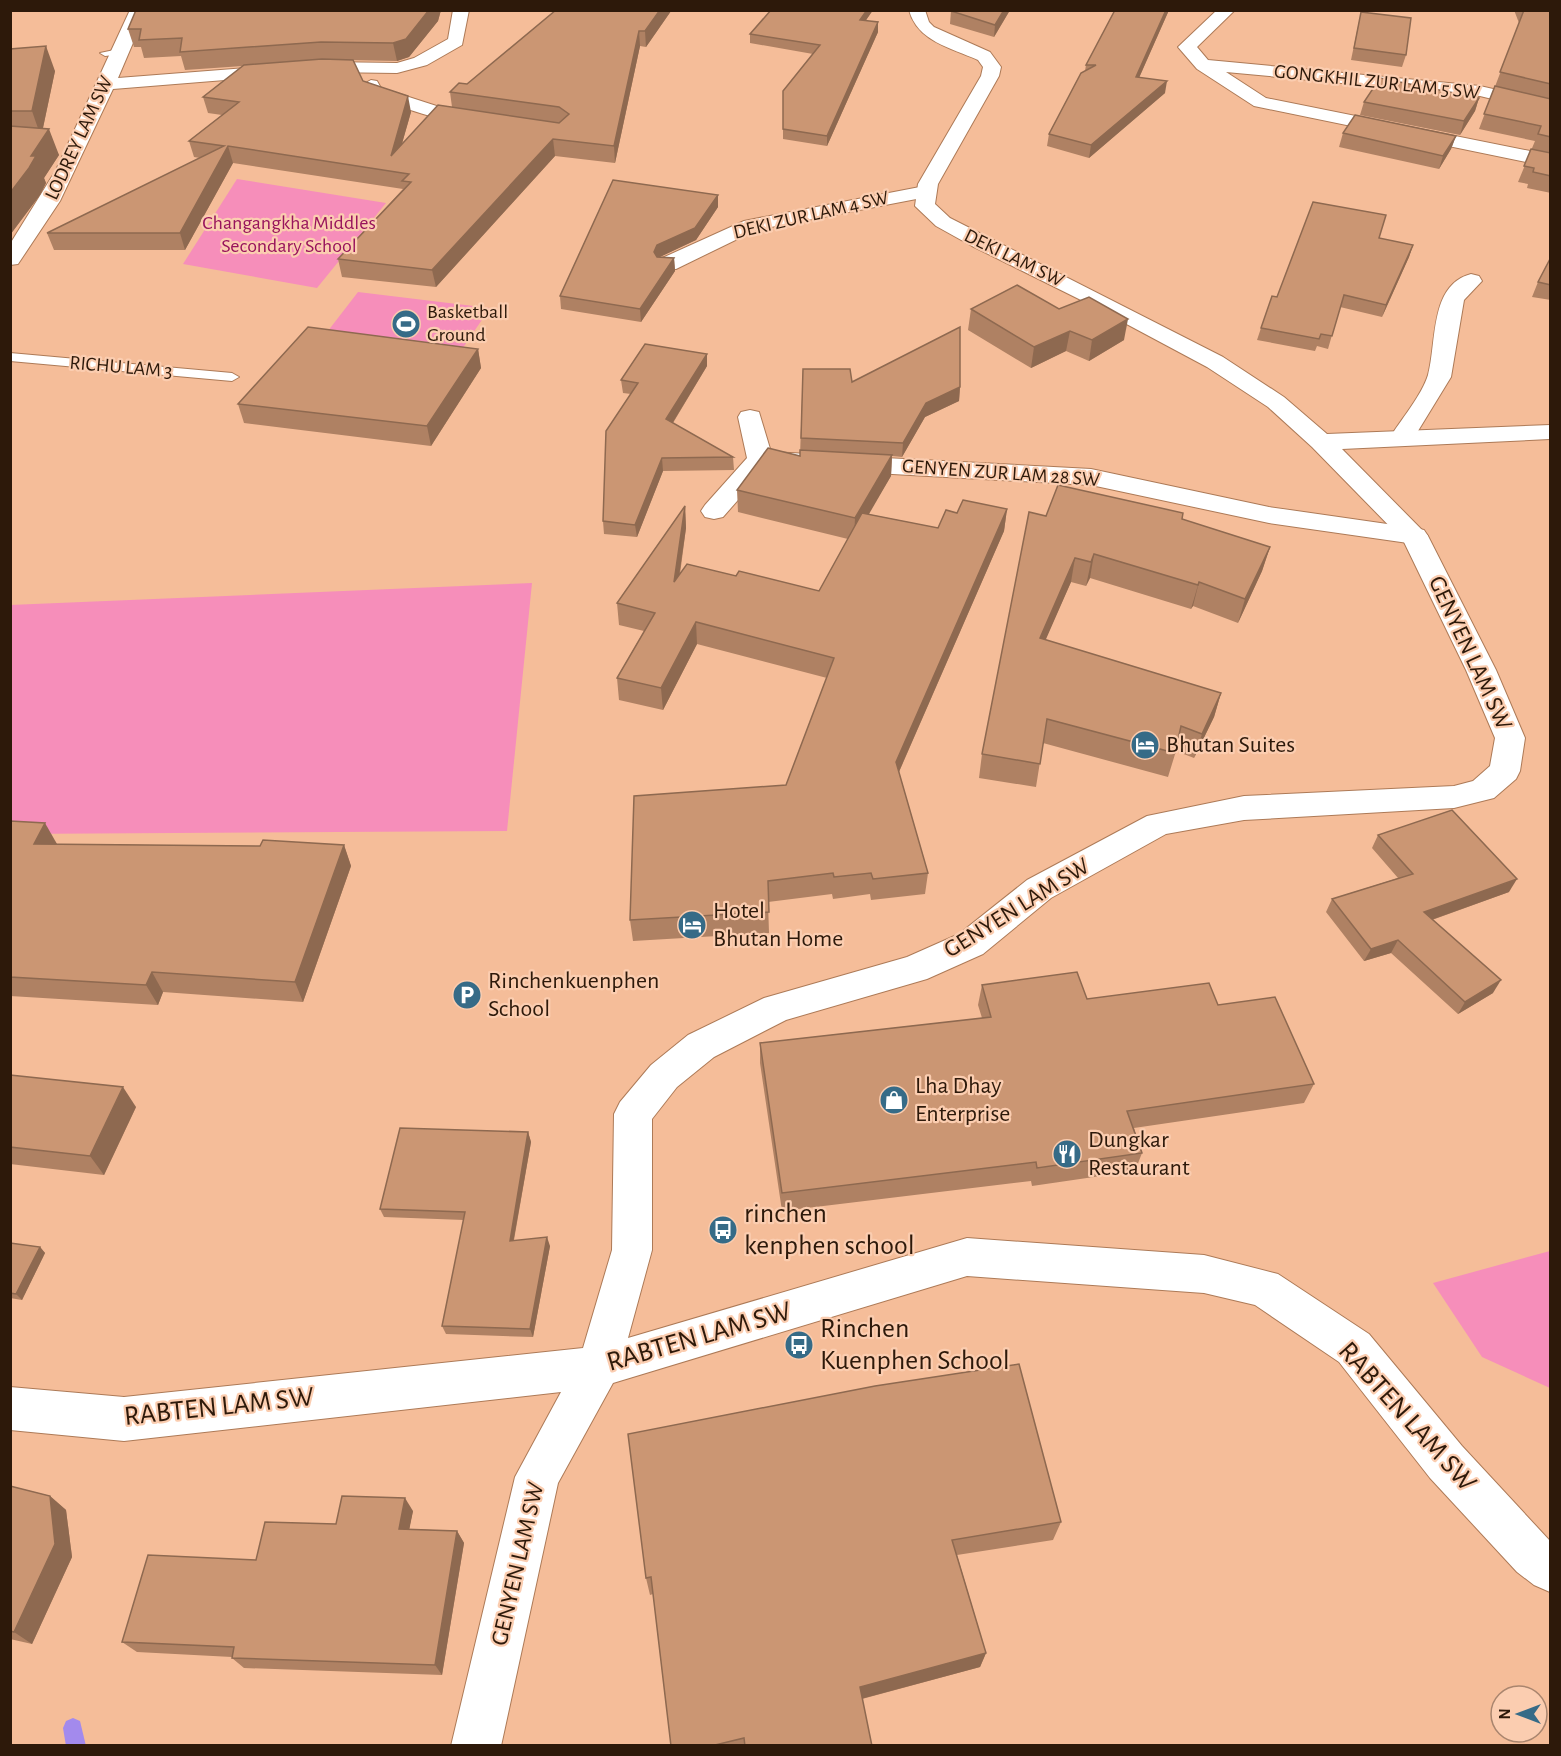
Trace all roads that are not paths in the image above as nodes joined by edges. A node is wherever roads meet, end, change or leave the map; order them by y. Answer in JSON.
{"nodes":[{"id":1,"x":139,"y":10,"type":"edge"},
{"id":2,"x":461,"y":10,"type":"edge"},
{"id":3,"x":917,"y":10,"type":"edge"},
{"id":4,"x":1227,"y":10,"type":"edge"},
{"id":5,"x":1203,"y":65,"type":"junction"},
{"id":6,"x":365,"y":69,"type":"junction"},
{"id":7,"x":104,"y":84,"type":"junction"},
{"id":8,"x":1551,"y":107,"type":"edge"},
{"id":9,"x":494,"y":122,"type":"edge"},
{"id":10,"x":57,"y":145,"type":"dead end"},
{"id":11,"x":80,"y":145,"type":"junction"},
{"id":12,"x":1551,"y":160,"type":"edge"},
{"id":13,"x":925,"y":192,"type":"junction"},
{"id":14,"x":32,"y":231,"type":"junction"},
{"id":15,"x":10,"y":232,"type":"edge"},
{"id":16,"x":10,"y":259,"type":"edge"},
{"id":17,"x":668,"y":264,"type":"edge"},
{"id":18,"x":1471,"y":281,"type":"dead end"},
{"id":19,"x":10,"y":357,"type":"edge"},
{"id":20,"x":232,"y":377,"type":"dead end"},
{"id":21,"x":750,"y":417,"type":"dead end"},
{"id":22,"x":1551,"y":432,"type":"edge"},
{"id":23,"x":1401,"y":439,"type":"junction"},
{"id":24,"x":1321,"y":442,"type":"junction"},
{"id":25,"x":760,"y":459,"type":"junction"},
{"id":26,"x":714,"y":511,"type":"dead end"},
{"id":27,"x":1415,"y":536,"type":"junction"},
{"id":28,"x":599,"y":1367,"type":"junction"},
{"id":29,"x":10,"y":1408,"type":"edge"},
{"id":30,"x":1551,"y":1569,"type":"edge"},
{"id":31,"x":476,"y":1746,"type":"edge"}],
"edges":[{"from":1,"to":7,"type":"street","name":"LODREY LAM SW"},
{"from":2,"to":6,"type":"street"},
{"from":3,"to":13,"type":"street"},
{"from":4,"to":5,"type":"street"},
{"from":5,"to":8,"type":"street","name":"GONGKHIL ZUR LAM 5 SW"},
{"from":5,"to":12,"type":"street"},
{"from":6,"to":7,"type":"street"},
{"from":6,"to":9,"type":"street"},
{"from":7,"to":11,"type":"street","name":"LODREY LAM SW"},
{"from":10,"to":11,"type":"street"},
{"from":11,"to":14,"type":"street","name":"LODREY LAM SW"},
{"from":13,"to":17,"type":"street","name":"DEKI ZUR LAM 4 SW"},
{"from":13,"to":24,"type":"street","name":"DEKI LAM SW"},
{"from":14,"to":15,"type":"street"},
{"from":14,"to":16,"type":"street","name":"LODREY LAM SW"},
{"from":18,"to":23,"type":"street"},
{"from":19,"to":20,"type":"lane","name":"RICHU LAM 3"},
{"from":21,"to":25,"type":"street"},
{"from":22,"to":23,"type":"street"},
{"from":23,"to":24,"type":"street"},
{"from":24,"to":27,"type":"street","name":"GENYEN LAM SW"},
{"from":25,"to":26,"type":"street"},
{"from":25,"to":27,"type":"street","name":"GENYEN ZUR LAM 28 SW"},
{"from":27,"to":28,"type":"street","name":"GENYEN LAM SW"},
{"from":28,"to":29,"type":"street","name":"RABTEN LAM SW"},
{"from":28,"to":30,"type":"street","name":"RABTEN LAM SW"},
{"from":28,"to":31,"type":"street","name":"GENYEN LAM SW"}]}
